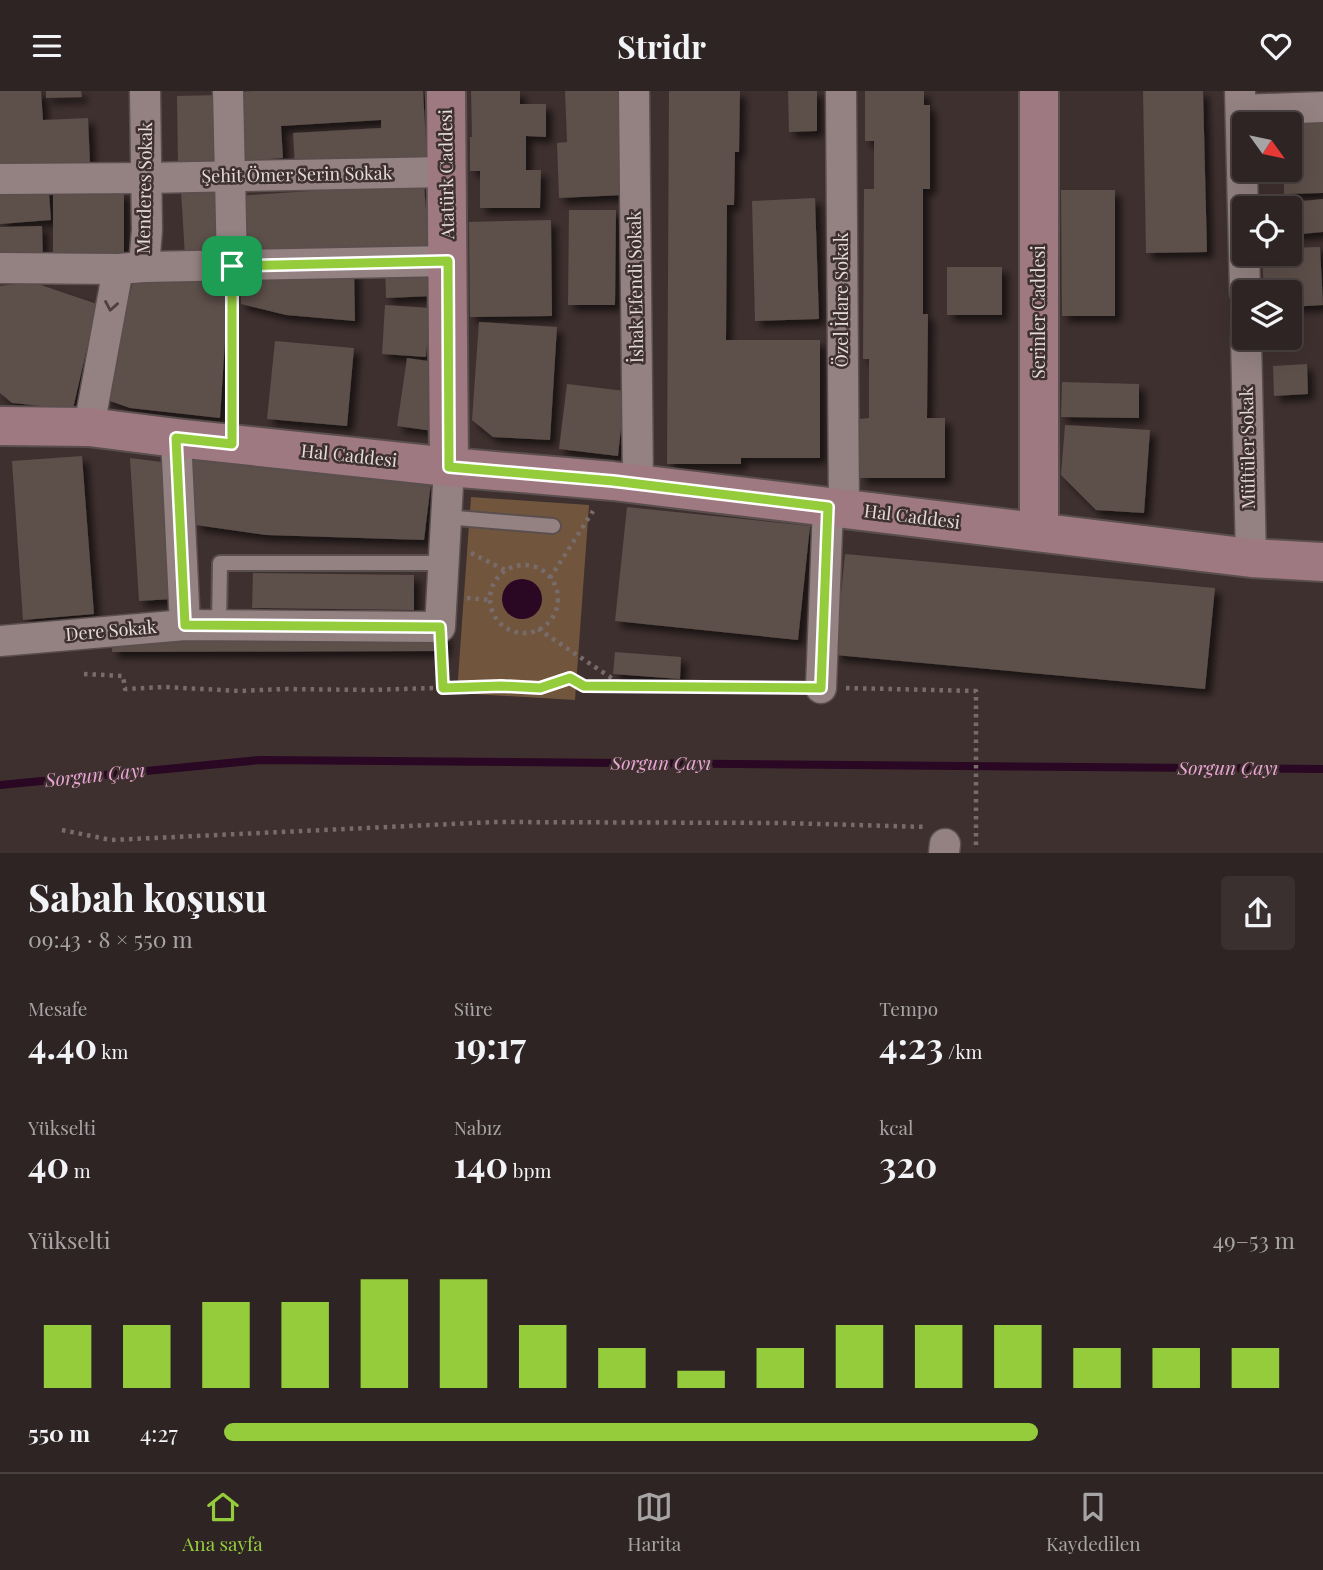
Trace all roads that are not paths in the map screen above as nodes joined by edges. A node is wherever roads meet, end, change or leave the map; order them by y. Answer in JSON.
{"nodes":[{"id":1,"x":145,"y":91,"type":"edge"},
{"id":2,"x":228,"y":91,"type":"edge"},
{"id":3,"x":446,"y":91,"type":"edge"},
{"id":4,"x":634,"y":91,"type":"edge"},
{"id":5,"x":841,"y":91,"type":"edge"},
{"id":6,"x":1039,"y":91,"type":"edge"},
{"id":7,"x":1240,"y":100,"type":"edge"},
{"id":8,"x":1323,"y":107,"type":"edge"},
{"id":9,"x":447,"y":172,"type":"junction"},
{"id":10,"x":230,"y":176,"type":"junction"},
{"id":11,"x":0,"y":179,"type":"edge"},
{"id":12,"x":146,"y":179,"type":"junction"},
{"id":13,"x":448,"y":261,"type":"junction"},
{"id":14,"x":232,"y":266,"type":"junction"},
{"id":15,"x":0,"y":268,"type":"edge"},
{"id":16,"x":131,"y":268,"type":"junction"},
{"id":17,"x":1245,"y":280,"type":"edge"},
{"id":18,"x":1246,"y":350,"type":"edge"},
{"id":19,"x":0,"y":426,"type":"edge"},
{"id":20,"x":89,"y":427,"type":"junction"},
{"id":21,"x":176,"y":438,"type":"junction"},
{"id":22,"x":449,"y":467,"type":"junction"},
{"id":23,"x":626,"y":482,"type":"junction"},
{"id":24,"x":836,"y":508,"type":"junction"},
{"id":25,"x":553,"y":526,"type":"dead end"},
{"id":26,"x":1038,"y":532,"type":"junction"},
{"id":27,"x":444,"y":540,"type":"junction"},
{"id":28,"x":1251,"y":558,"type":"junction"},
{"id":29,"x":1323,"y":562,"type":"edge"},
{"id":30,"x":185,"y":625,"type":"junction"},
{"id":31,"x":219,"y":625,"type":"junction"},
{"id":32,"x":0,"y":641,"type":"edge"},
{"id":33,"x":821,"y":688,"type":"road end"}],
"edges":[{"from":1,"to":12,"type":"street","name":"Menderes Sokak"},
{"from":2,"to":10,"type":"street"},
{"from":3,"to":9,"type":"street","name":"Atatürk Caddesi"},
{"from":4,"to":23,"type":"street","name":"İshak Efendi Sokak"},
{"from":5,"to":24,"type":"street","name":"Özel İdare Sokak"},
{"from":6,"to":26,"type":"street","name":"Serinler Caddesi"},
{"from":7,"to":8,"type":"street"},
{"from":7,"to":17,"type":"street"},
{"from":9,"to":10,"type":"street","name":"Şehit Ömer Serin Sokak"},
{"from":9,"to":13,"type":"street","name":"Atatürk Caddesi"},
{"from":10,"to":12,"type":"street","name":"Şehit Ömer Serin Sokak"},
{"from":10,"to":14,"type":"street"},
{"from":11,"to":12,"type":"street","name":"Şehit Ömer Serin Sokak"},
{"from":12,"to":16,"type":"street","name":"Menderes Sokak"},
{"from":13,"to":14,"type":"street"},
{"from":13,"to":22,"type":"street","name":"Atatürk Caddesi"},
{"from":14,"to":16,"type":"street"},
{"from":15,"to":16,"type":"street"},
{"from":16,"to":20,"type":"street","name":"Menderes Sokak","one_way":true},
{"from":18,"to":28,"type":"street","name":"Müftüler Sokak"},
{"from":19,"to":20,"type":"street","name":"Hal Caddesi"},
{"from":20,"to":21,"type":"street","name":"Hal Caddesi"},
{"from":21,"to":22,"type":"street","name":"Hal Caddesi"},
{"from":21,"to":30,"type":"street"},
{"from":22,"to":23,"type":"street","name":"Hal Caddesi"},
{"from":22,"to":27,"type":"street"},
{"from":23,"to":24,"type":"street","name":"Hal Caddesi"},
{"from":24,"to":26,"type":"street","name":"Hal Caddesi"},
{"from":24,"to":33,"type":"street","name":"Özel İdare Sokak"},
{"from":25,"to":27,"type":"lane"},
{"from":26,"to":28,"type":"street","name":"Hal Caddesi"},
{"from":27,"to":31,"type":"lane"},
{"from":27,"to":31,"type":"street","name":"Dere Sokak"},
{"from":28,"to":29,"type":"street","name":"Hal Caddesi"},
{"from":30,"to":31,"type":"street","name":"Dere Sokak"},
{"from":30,"to":32,"type":"street","name":"Dere Sokak"}]}
